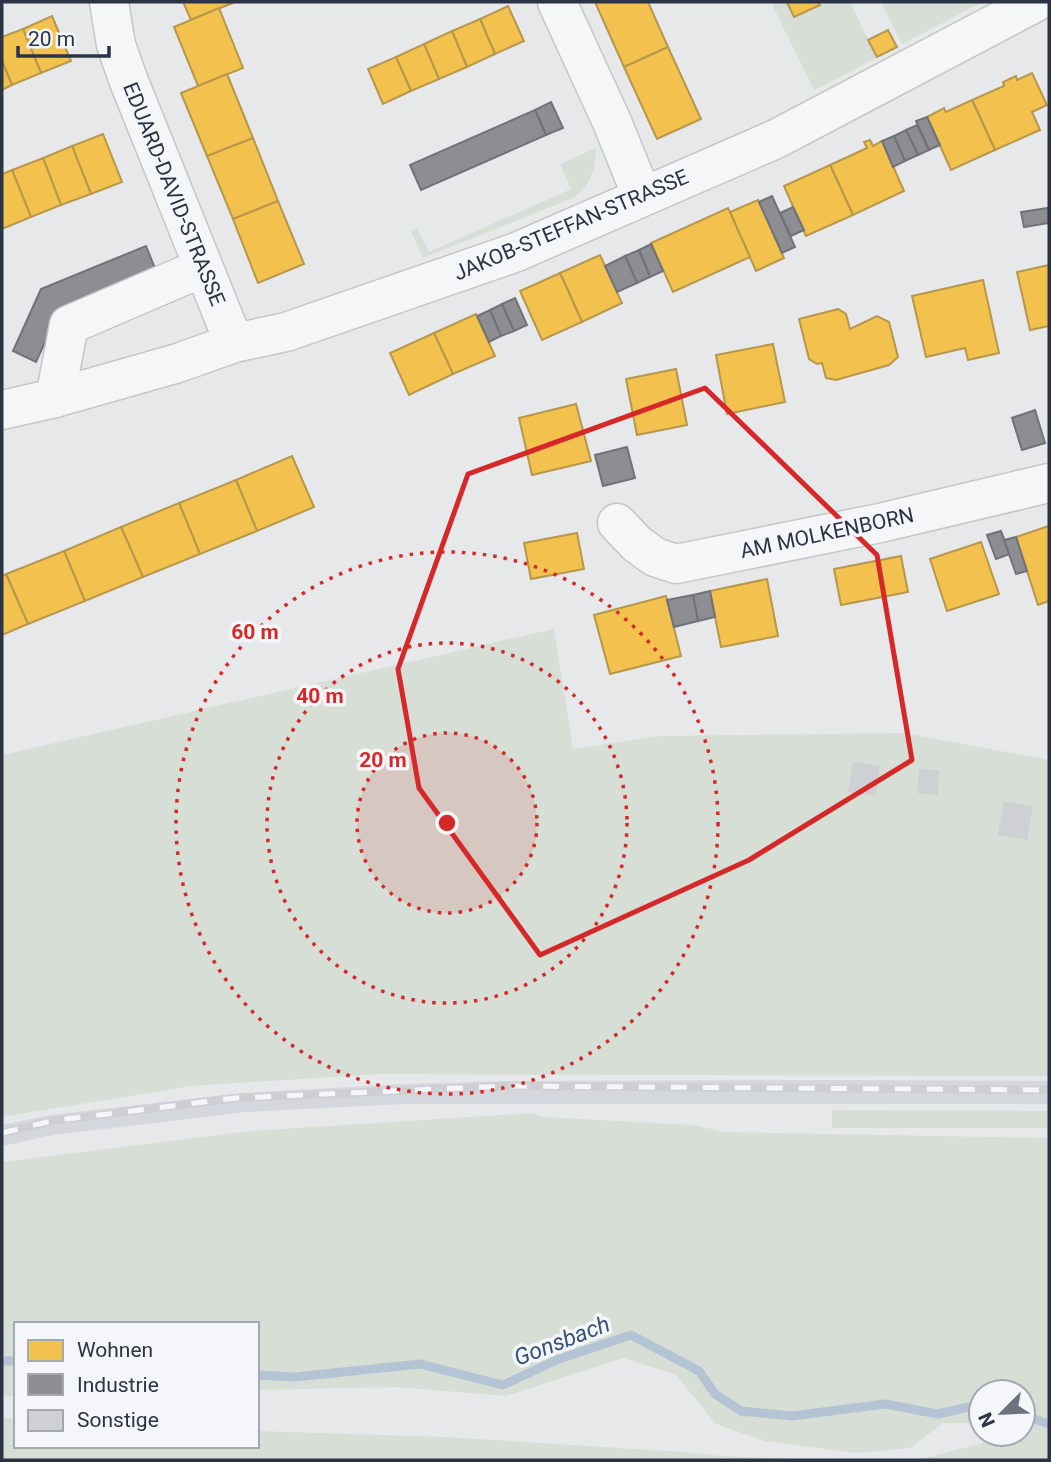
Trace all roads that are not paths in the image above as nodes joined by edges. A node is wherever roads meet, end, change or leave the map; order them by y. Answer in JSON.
{"nodes":[{"id":1,"x":108,"y":2,"type":"edge"},
{"id":2,"x":557,"y":2,"type":"edge"},
{"id":3,"x":1036,"y":2,"type":"edge"},
{"id":4,"x":642,"y":196,"type":"junction"},
{"id":5,"x":204,"y":269,"type":"junction"},
{"id":6,"x":234,"y":343,"type":"junction"},
{"id":7,"x":55,"y":398,"type":"junction"},
{"id":8,"x":2,"y":410,"type":"edge"},
{"id":9,"x":1049,"y":483,"type":"edge"},
{"id":10,"x":617,"y":523,"type":"dead end"}],
"edges":[{"from":1,"to":5,"type":"street","name":"EDUARD-DAVID-STRASSE"},
{"from":2,"to":4,"type":"street"},
{"from":3,"to":4,"type":"street","name":"JAKOB-STEFFAN-STRASSE"},
{"from":4,"to":6,"type":"street","name":"JAKOB-STEFFAN-STRASSE"},
{"from":5,"to":6,"type":"street","name":"EDUARD-DAVID-STRASSE"},
{"from":5,"to":7,"type":"street"},
{"from":6,"to":7,"type":"street","name":"JAKOB-STEFFAN-STRASSE"},
{"from":7,"to":8,"type":"street","name":"JAKOB-STEFFAN-STRASSE"},
{"from":9,"to":10,"type":"street","name":"AM MOLKENBORN"}]}
